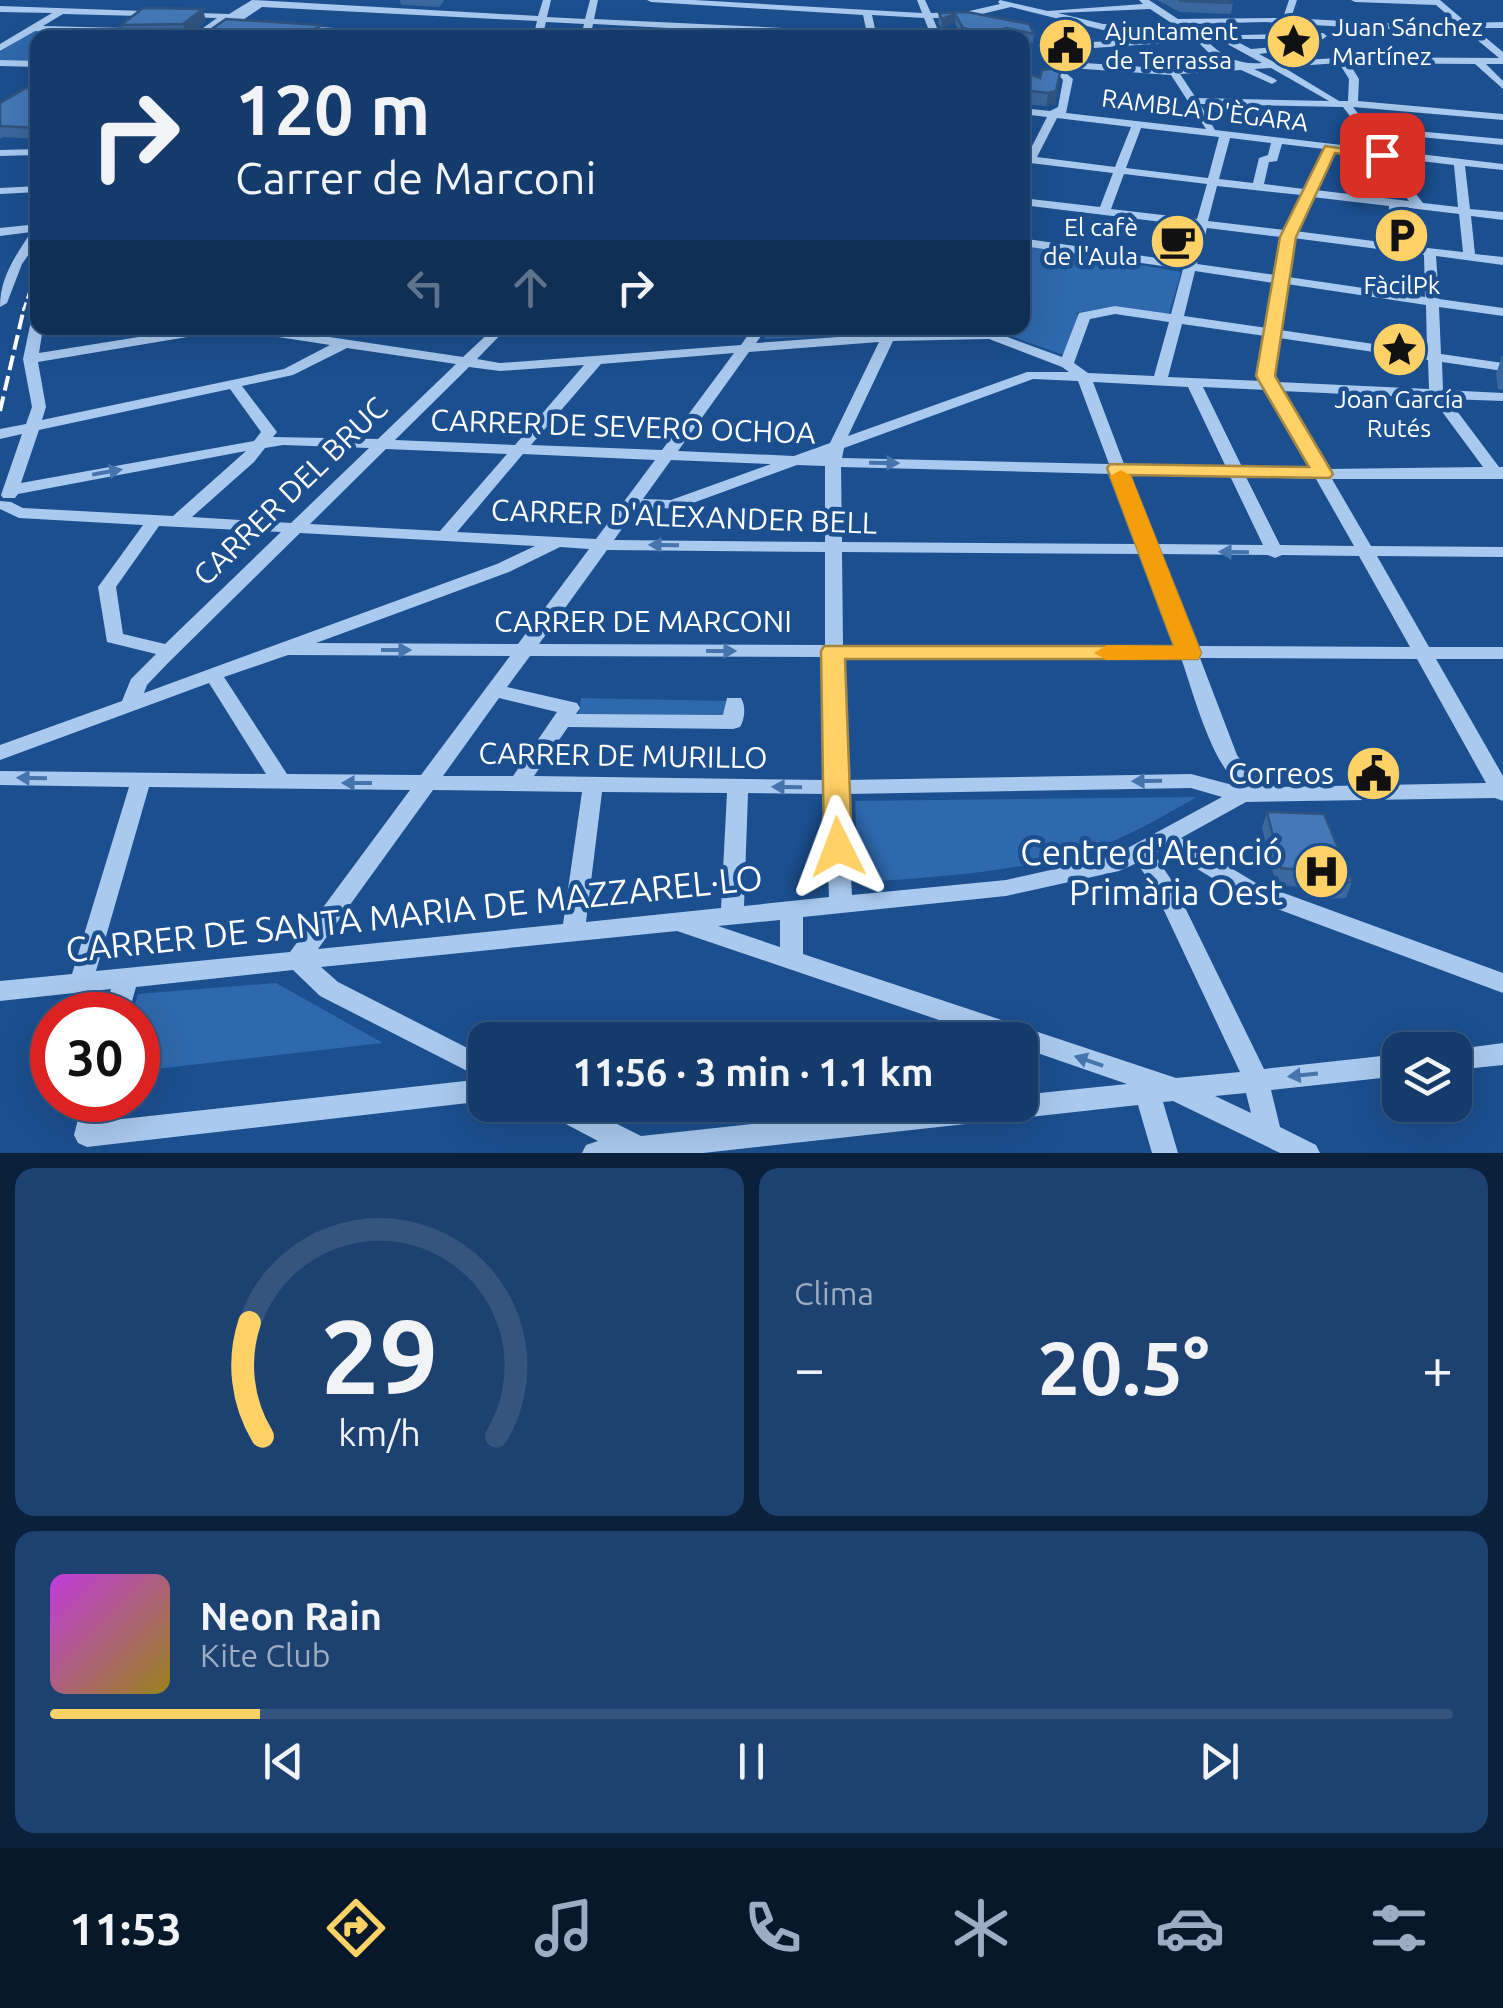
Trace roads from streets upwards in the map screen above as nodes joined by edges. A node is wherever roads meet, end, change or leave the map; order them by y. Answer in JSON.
{"nodes":[{"id":1,"x":32,"y":0,"type":"edge"},
{"id":2,"x":80,"y":0,"type":"edge"},
{"id":3,"x":173,"y":0,"type":"edge"},
{"id":4,"x":463,"y":0,"type":"edge"},
{"id":5,"x":548,"y":0,"type":"edge"},
{"id":6,"x":594,"y":0,"type":"edge"},
{"id":7,"x":651,"y":0,"type":"edge"},
{"id":8,"x":864,"y":0,"type":"edge"},
{"id":9,"x":921,"y":0,"type":"edge"},
{"id":10,"x":996,"y":0,"type":"edge"},
{"id":11,"x":1292,"y":0,"type":"edge"},
{"id":12,"x":1355,"y":0,"type":"edge"},
{"id":13,"x":262,"y":1,"type":"edge"},
{"id":14,"x":1437,"y":1,"type":"edge"},
{"id":15,"x":711,"y":2,"type":"edge"},
{"id":16,"x":1147,"y":3,"type":"edge"},
{"id":17,"x":801,"y":4,"type":"edge"},
{"id":18,"x":1011,"y":4,"type":"junction"},
{"id":19,"x":0,"y":9,"type":"edge"},
{"id":20,"x":15,"y":10,"type":"junction"},
{"id":21,"x":61,"y":11,"type":"junction"},
{"id":22,"x":866,"y":13,"type":"junction"},
{"id":23,"x":1043,"y":13,"type":"junction"},
{"id":24,"x":151,"y":14,"type":"junction"},
{"id":25,"x":456,"y":14,"type":"junction"},
{"id":26,"x":965,"y":14,"type":"junction"},
{"id":27,"x":928,"y":16,"type":"junction"},
{"id":28,"x":0,"y":18,"type":"edge"},
{"id":29,"x":542,"y":19,"type":"junction"},
{"id":30,"x":993,"y":20,"type":"edge"},
{"id":31,"x":228,"y":21,"type":"junction"},
{"id":32,"x":590,"y":21,"type":"junction"},
{"id":33,"x":1286,"y":23,"type":"junction"},
{"id":34,"x":1311,"y":23,"type":"junction"},
{"id":35,"x":1178,"y":24,"type":"junction"},
{"id":36,"x":1462,"y":25,"type":"junction"},
{"id":37,"x":1503,"y":25,"type":"edge"},
{"id":38,"x":694,"y":26,"type":"junction"},
{"id":39,"x":1154,"y":26,"type":"junction"},
{"id":40,"x":257,"y":27,"type":"edge"},
{"id":41,"x":33,"y":28,"type":"junction"},
{"id":42,"x":1105,"y":28,"type":"junction"},
{"id":43,"x":295,"y":29,"type":"edge"},
{"id":44,"x":94,"y":30,"type":"edge"},
{"id":45,"x":126,"y":30,"type":"edge"},
{"id":46,"x":209,"y":30,"type":"edge"},
{"id":47,"x":221,"y":30,"type":"edge"},
{"id":48,"x":302,"y":30,"type":"edge"},
{"id":49,"x":450,"y":30,"type":"edge"},
{"id":50,"x":539,"y":30,"type":"edge"},
{"id":51,"x":587,"y":30,"type":"edge"},
{"id":52,"x":691,"y":30,"type":"edge"},
{"id":53,"x":743,"y":30,"type":"edge"},
{"id":54,"x":804,"y":30,"type":"edge"},
{"id":55,"x":870,"y":30,"type":"edge"},
{"id":56,"x":934,"y":30,"type":"edge"},
{"id":57,"x":1223,"y":30,"type":"junction"},
{"id":58,"x":0,"y":35,"type":"edge"},
{"id":59,"x":20,"y":36,"type":"junction"},
{"id":60,"x":1293,"y":36,"type":"junction"},
{"id":61,"x":1323,"y":36,"type":"junction"},
{"id":62,"x":1162,"y":40,"type":"junction"},
{"id":63,"x":1202,"y":42,"type":"junction"},
{"id":64,"x":1140,"y":43,"type":"junction"},
{"id":65,"x":1093,"y":45,"type":"junction"},
{"id":66,"x":0,"y":48,"type":"edge"},
{"id":67,"x":1300,"y":48,"type":"junction"},
{"id":68,"x":1250,"y":52,"type":"junction"},
{"id":69,"x":1083,"y":54,"type":"junction"},
{"id":70,"x":1503,"y":59,"type":"edge"},
{"id":71,"x":1344,"y":60,"type":"junction"},
{"id":72,"x":1152,"y":61,"type":"junction"},
{"id":73,"x":1478,"y":62,"type":"junction"},
{"id":74,"x":0,"y":63,"type":"edge"},
{"id":75,"x":30,"y":64,"type":"edge"},
{"id":76,"x":1276,"y":64,"type":"junction"},
{"id":77,"x":1321,"y":64,"type":"junction"},
{"id":78,"x":1246,"y":69,"type":"junction"},
{"id":79,"x":1066,"y":72,"type":"junction"},
{"id":80,"x":1174,"y":72,"type":"junction"},
{"id":81,"x":1048,"y":75,"type":"edge"},
{"id":82,"x":1272,"y":81,"type":"dead end"},
{"id":83,"x":1503,"y":86,"type":"edge"},
{"id":84,"x":30,"y":90,"type":"edge"},
{"id":85,"x":0,"y":95,"type":"edge"},
{"id":86,"x":20,"y":96,"type":"junction"},
{"id":87,"x":30,"y":96,"type":"edge"},
{"id":88,"x":1194,"y":100,"type":"junction"},
{"id":89,"x":1346,"y":103,"type":"junction"},
{"id":90,"x":0,"y":108,"type":"edge"},
{"id":91,"x":1030,"y":109,"type":"edge"},
{"id":92,"x":1058,"y":112,"type":"junction"},
{"id":93,"x":1503,"y":117,"type":"edge"},
{"id":94,"x":1137,"y":125,"type":"junction"},
{"id":95,"x":1211,"y":129,"type":"junction"},
{"id":96,"x":1382,"y":131,"type":"dead end"},
{"id":97,"x":1225,"y":136,"type":"junction"},
{"id":98,"x":1277,"y":142,"type":"junction"},
{"id":99,"x":1503,"y":142,"type":"edge"},
{"id":100,"x":1330,"y":148,"type":"junction"},
{"id":101,"x":30,"y":150,"type":"edge"},
{"id":102,"x":0,"y":151,"type":"edge"},
{"id":103,"x":1382,"y":152,"type":"junction"},
{"id":104,"x":1030,"y":153,"type":"edge"},
{"id":105,"x":1030,"y":160,"type":"edge"},
{"id":106,"x":1458,"y":162,"type":"junction"},
{"id":107,"x":1503,"y":163,"type":"edge"},
{"id":108,"x":1119,"y":171,"type":"junction"},
{"id":109,"x":1211,"y":182,"type":"junction"},
{"id":110,"x":1258,"y":187,"type":"junction"},
{"id":111,"x":30,"y":189,"type":"edge"},
{"id":112,"x":0,"y":191,"type":"edge"},
{"id":113,"x":1307,"y":193,"type":"junction"},
{"id":114,"x":1030,"y":202,"type":"edge"},
{"id":115,"x":1395,"y":204,"type":"junction"},
{"id":116,"x":1419,"y":206,"type":"junction"},
{"id":117,"x":1104,"y":211,"type":"junction"},
{"id":118,"x":1464,"y":212,"type":"junction"},
{"id":119,"x":1503,"y":216,"type":"edge"},
{"id":120,"x":1202,"y":223,"type":"junction"},
{"id":121,"x":30,"y":230,"type":"edge"},
{"id":122,"x":0,"y":232,"type":"edge"},
{"id":123,"x":1288,"y":233,"type":"junction"},
{"id":124,"x":1030,"y":240,"type":"edge"},
{"id":125,"x":30,"y":242,"type":"edge"},
{"id":126,"x":1395,"y":247,"type":"junction"},
{"id":127,"x":1430,"y":252,"type":"junction"},
{"id":128,"x":1469,"y":255,"type":"dead end"},
{"id":129,"x":1503,"y":260,"type":"edge"},
{"id":130,"x":16,"y":264,"type":"junction"},
{"id":131,"x":0,"y":266,"type":"edge"},
{"id":132,"x":1188,"y":269,"type":"junction"},
{"id":133,"x":1281,"y":282,"type":"junction"},
{"id":134,"x":1432,"y":302,"type":"junction"},
{"id":135,"x":0,"y":303,"type":"edge"},
{"id":136,"x":1503,"y":312,"type":"edge"},
{"id":137,"x":1175,"y":319,"type":"junction"},
{"id":138,"x":1274,"y":333,"type":"junction"},
{"id":139,"x":34,"y":335,"type":"edge"},
{"id":140,"x":162,"y":335,"type":"edge"},
{"id":141,"x":293,"y":335,"type":"edge"},
{"id":142,"x":494,"y":335,"type":"edge"},
{"id":143,"x":755,"y":335,"type":"edge"},
{"id":144,"x":960,"y":335,"type":"edge"},
{"id":145,"x":989,"y":335,"type":"edge"},
{"id":146,"x":888,"y":338,"type":"junction"},
{"id":147,"x":1012,"y":340,"type":"junction"},
{"id":148,"x":346,"y":343,"type":"junction"},
{"id":149,"x":745,"y":349,"type":"junction"},
{"id":150,"x":1432,"y":356,"type":"junction"},
{"id":151,"x":30,"y":358,"type":"junction"},
{"id":152,"x":597,"y":360,"type":"junction"},
{"id":153,"x":466,"y":362,"type":"junction"},
{"id":154,"x":1067,"y":364,"type":"junction"},
{"id":155,"x":1503,"y":367,"type":"edge"},
{"id":156,"x":1083,"y":376,"type":"junction"},
{"id":157,"x":1024,"y":378,"type":"junction"},
{"id":158,"x":1160,"y":380,"type":"junction"},
{"id":159,"x":1193,"y":382,"type":"junction"},
{"id":160,"x":1274,"y":385,"type":"junction"},
{"id":161,"x":234,"y":386,"type":"junction"},
{"id":162,"x":1436,"y":393,"type":"junction"},
{"id":163,"x":1503,"y":397,"type":"edge"},
{"id":164,"x":34,"y":428,"type":"junction"},
{"id":165,"x":0,"y":434,"type":"edge"},
{"id":166,"x":260,"y":444,"type":"junction"},
{"id":167,"x":380,"y":444,"type":"junction"},
{"id":168,"x":837,"y":444,"type":"junction"},
{"id":169,"x":518,"y":449,"type":"junction"},
{"id":170,"x":668,"y":454,"type":"junction"},
{"id":171,"x":799,"y":459,"type":"junction"},
{"id":172,"x":833,"y":462,"type":"junction"},
{"id":173,"x":1117,"y":468,"type":"junction"},
{"id":174,"x":1238,"y":472,"type":"junction"},
{"id":175,"x":1323,"y":474,"type":"junction"},
{"id":176,"x":1500,"y":476,"type":"edge"},
{"id":177,"x":632,"y":504,"type":"junction"},
{"id":178,"x":6,"y":505,"type":"edge"},
{"id":179,"x":155,"y":520,"type":"junction"},
{"id":180,"x":179,"y":520,"type":"junction"},
{"id":181,"x":295,"y":527,"type":"junction"},
{"id":182,"x":444,"y":536,"type":"junction"},
{"id":183,"x":555,"y":543,"type":"junction"},
{"id":184,"x":602,"y":544,"type":"junction"},
{"id":185,"x":833,"y":548,"type":"junction"},
{"id":186,"x":1150,"y":551,"type":"junction"},
{"id":187,"x":1503,"y":552,"type":"edge"},
{"id":188,"x":1275,"y":553,"type":"junction"},
{"id":189,"x":1366,"y":554,"type":"junction"},
{"id":190,"x":342,"y":627,"type":"junction"},
{"id":191,"x":340,"y":650,"type":"junction"},
{"id":192,"x":526,"y":650,"type":"junction"},
{"id":193,"x":168,"y":651,"type":"junction"},
{"id":194,"x":833,"y":651,"type":"junction"},
{"id":195,"x":1423,"y":652,"type":"junction"},
{"id":196,"x":1189,"y":653,"type":"junction"},
{"id":197,"x":1503,"y":653,"type":"edge"},
{"id":198,"x":264,"y":655,"type":"junction"},
{"id":199,"x":213,"y":675,"type":"junction"},
{"id":200,"x":496,"y":691,"type":"junction"},
{"id":201,"x":734,"y":702,"type":"dead end"},
{"id":202,"x":130,"y":703,"type":"junction"},
{"id":203,"x":562,"y":720,"type":"junction"},
{"id":204,"x":0,"y":752,"type":"edge"},
{"id":205,"x":0,"y":778,"type":"edge"},
{"id":206,"x":141,"y":780,"type":"junction"},
{"id":207,"x":282,"y":782,"type":"junction"},
{"id":208,"x":520,"y":782,"type":"junction"},
{"id":209,"x":429,"y":783,"type":"junction"},
{"id":210,"x":593,"y":784,"type":"junction"},
{"id":211,"x":738,"y":786,"type":"junction"},
{"id":212,"x":835,"y":787,"type":"junction"},
{"id":213,"x":1281,"y":791,"type":"junction"},
{"id":214,"x":1502,"y":792,"type":"edge"},
{"id":215,"x":1242,"y":795,"type":"junction"},
{"id":216,"x":1165,"y":838,"type":"junction"},
{"id":217,"x":1141,"y":852,"type":"junction"},
{"id":218,"x":841,"y":904,"type":"junction"},
{"id":219,"x":792,"y":910,"type":"junction"},
{"id":220,"x":732,"y":916,"type":"junction"},
{"id":221,"x":679,"y":922,"type":"junction"},
{"id":222,"x":574,"y":932,"type":"junction"},
{"id":223,"x":297,"y":960,"type":"junction"},
{"id":224,"x":792,"y":961,"type":"junction"},
{"id":225,"x":126,"y":978,"type":"junction"},
{"id":226,"x":81,"y":982,"type":"junction"},
{"id":227,"x":1503,"y":983,"type":"edge"},
{"id":228,"x":0,"y":991,"type":"edge"},
{"id":229,"x":122,"y":992,"type":"edge"},
{"id":230,"x":1503,"y":1054,"type":"edge"},
{"id":231,"x":1472,"y":1057,"type":"edge"},
{"id":232,"x":468,"y":1061,"type":"edge"},
{"id":233,"x":1382,"y":1067,"type":"edge"},
{"id":234,"x":1256,"y":1078,"type":"junction"},
{"id":235,"x":468,"y":1092,"type":"edge"},
{"id":236,"x":1160,"y":1092,"type":"junction"},
{"id":237,"x":90,"y":1122,"type":"edge"},
{"id":238,"x":587,"y":1122,"type":"edge"},
{"id":239,"x":1269,"y":1135,"type":"junction"},
{"id":240,"x":730,"y":1146,"type":"edge"},
{"id":241,"x":642,"y":1150,"type":"edge"},
{"id":242,"x":595,"y":1153,"type":"edge"},
{"id":243,"x":1166,"y":1153,"type":"edge"},
{"id":244,"x":1307,"y":1153,"type":"edge"}],
"edges":[{"from":1,"to":20,"type":"street"},
{"from":2,"to":21,"type":"street"},
{"from":3,"to":24,"type":"street"},
{"from":4,"to":25,"type":"street"},
{"from":5,"to":29,"type":"street"},
{"from":6,"to":32,"type":"street"},
{"from":7,"to":15,"type":"street"},
{"from":8,"to":22,"type":"street"},
{"from":9,"to":27,"type":"street"},
{"from":10,"to":18,"type":"street"},
{"from":11,"to":33,"type":"street"},
{"from":12,"to":14,"type":"street"},
{"from":13,"to":25,"type":"street"},
{"from":13,"to":31,"type":"street"},
{"from":14,"to":36,"type":"street"},
{"from":15,"to":17,"type":"street"},
{"from":15,"to":38,"type":"street"},
{"from":16,"to":23,"type":"street"},
{"from":16,"to":35,"type":"street"},
{"from":17,"to":22,"type":"street"},
{"from":17,"to":54,"type":"street"},
{"from":18,"to":23,"type":"street"},
{"from":18,"to":26,"type":"street"},
{"from":19,"to":20,"type":"street"},
{"from":20,"to":21,"type":"street"},
{"from":20,"to":28,"type":"street"},
{"from":21,"to":24,"type":"street"},
{"from":21,"to":41,"type":"street"},
{"from":22,"to":27,"type":"street"},
{"from":22,"to":55,"type":"street"},
{"from":23,"to":42,"type":"street"},
{"from":24,"to":31,"type":"street"},
{"from":24,"to":45,"type":"street"},
{"from":25,"to":29,"type":"street"},
{"from":25,"to":49,"type":"street"},
{"from":26,"to":27,"type":"street"},
{"from":26,"to":30,"type":"street"},
{"from":27,"to":56,"type":"street"},
{"from":29,"to":32,"type":"street"},
{"from":29,"to":50,"type":"street"},
{"from":31,"to":40,"type":"street"},
{"from":31,"to":46,"type":"street"},
{"from":31,"to":47,"type":"street"},
{"from":32,"to":38,"type":"street"},
{"from":32,"to":51,"type":"street"},
{"from":33,"to":34,"type":"street"},
{"from":33,"to":57,"type":"street"},
{"from":33,"to":60,"type":"street"},
{"from":34,"to":36,"type":"street"},
{"from":34,"to":61,"type":"street"},
{"from":35,"to":39,"type":"street"},
{"from":35,"to":57,"type":"street"},
{"from":35,"to":63,"type":"street"},
{"from":36,"to":37,"type":"street"},
{"from":36,"to":70,"type":"street"},
{"from":38,"to":52,"type":"street"},
{"from":38,"to":53,"type":"street"},
{"from":39,"to":42,"type":"street"},
{"from":39,"to":62,"type":"street"},
{"from":41,"to":44,"type":"street"},
{"from":41,"to":59,"type":"street"},
{"from":42,"to":65,"type":"street"},
{"from":43,"to":48,"type":"street"},
{"from":57,"to":60,"type":"street"},
{"from":57,"to":63,"type":"street"},
{"from":57,"to":68,"type":"street"},
{"from":58,"to":59,"type":"street"},
{"from":59,"to":66,"type":"street"},
{"from":60,"to":61,"type":"street"},
{"from":60,"to":67,"type":"street"},
{"from":61,"to":71,"type":"street"},
{"from":62,"to":63,"type":"street"},
{"from":62,"to":64,"type":"street"},
{"from":63,"to":78,"type":"street"},
{"from":64,"to":65,"type":"street"},
{"from":64,"to":72,"type":"street"},
{"from":65,"to":69,"type":"street"},
{"from":67,"to":68,"type":"street"},
{"from":67,"to":77,"type":"street"},
{"from":68,"to":76,"type":"street"},
{"from":69,"to":72,"type":"street"},
{"from":69,"to":79,"type":"street"},
{"from":70,"to":73,"type":"street"},
{"from":71,"to":73,"type":"street"},
{"from":71,"to":77,"type":"street"},
{"from":71,"to":89,"type":"street"},
{"from":72,"to":79,"type":"street"},
{"from":72,"to":80,"type":"street"},
{"from":73,"to":83,"type":"street"},
{"from":74,"to":75,"type":"street"},
{"from":76,"to":77,"type":"street"},
{"from":76,"to":78,"type":"street"},
{"from":76,"to":89,"type":"street"},
{"from":78,"to":80,"type":"street"},
{"from":78,"to":82,"type":"street"},
{"from":79,"to":81,"type":"street"},
{"from":79,"to":92,"type":"street"},
{"from":80,"to":88,"type":"street"},
{"from":84,"to":86,"type":"street"},
{"from":85,"to":86,"type":"street"},
{"from":86,"to":87,"type":"street"},
{"from":86,"to":90,"type":"street"},
{"from":88,"to":89,"type":"street"},
{"from":88,"to":95,"type":"street"},
{"from":89,"to":93,"type":"street"},
{"from":89,"to":103,"type":"street"},
{"from":91,"to":92,"type":"street","name":"RAMBLA D'ÈGARA"},
{"from":92,"to":94,"type":"street","name":"RAMBLA D'ÈGARA"},
{"from":92,"to":95,"type":"street","name":"RAMBLA D'ÈGARA"},
{"from":92,"to":104,"type":"street"},
{"from":94,"to":97,"type":"street","name":"RAMBLA D'ÈGARA"},
{"from":94,"to":108,"type":"street"},
{"from":95,"to":103,"type":"street","name":"RAMBLA D'ÈGARA"},
{"from":96,"to":99,"type":"street"},
{"from":97,"to":98,"type":"street","name":"RAMBLA D'ÈGARA"},
{"from":97,"to":109,"type":"street"},
{"from":98,"to":100,"type":"street","name":"RAMBLA D'ÈGARA"},
{"from":98,"to":110,"type":"street"},
{"from":100,"to":103,"type":"street","name":"RAMBLA D'ÈGARA"},
{"from":100,"to":113,"type":"street"},
{"from":101,"to":102,"type":"street"},
{"from":103,"to":106,"type":"street","name":"RAMBLA D'ÈGARA"},
{"from":103,"to":107,"type":"street","name":"RAMBLA D'ÈGARA"},
{"from":103,"to":116,"type":"street"},
{"from":105,"to":108,"type":"street"},
{"from":106,"to":107,"type":"street","name":"RAMBLA D'ÈGARA"},
{"from":106,"to":118,"type":"street"},
{"from":108,"to":109,"type":"street"},
{"from":108,"to":117,"type":"street"},
{"from":109,"to":110,"type":"street"},
{"from":109,"to":120,"type":"street"},
{"from":110,"to":113,"type":"street"},
{"from":111,"to":112,"type":"street"},
{"from":113,"to":115,"type":"street"},
{"from":113,"to":123,"type":"street"},
{"from":114,"to":117,"type":"street"},
{"from":115,"to":116,"type":"street"},
{"from":115,"to":126,"type":"street"},
{"from":116,"to":118,"type":"street"},
{"from":117,"to":120,"type":"street"},
{"from":118,"to":119,"type":"street"},
{"from":118,"to":128,"type":"street"},
{"from":120,"to":123,"type":"street"},
{"from":120,"to":132,"type":"street"},
{"from":121,"to":122,"type":"street"},
{"from":123,"to":126,"type":"street"},
{"from":123,"to":133,"type":"street"},
{"from":124,"to":132,"type":"street"},
{"from":125,"to":130,"type":"street"},
{"from":126,"to":127,"type":"street"},
{"from":127,"to":129,"type":"street"},
{"from":127,"to":134,"type":"street"},
{"from":130,"to":131,"type":"street"},
{"from":130,"to":135,"type":"street"},
{"from":132,"to":133,"type":"street"},
{"from":132,"to":137,"type":"street"},
{"from":133,"to":134,"type":"street"},
{"from":133,"to":138,"type":"street"},
{"from":134,"to":136,"type":"street"},
{"from":134,"to":150,"type":"street"},
{"from":137,"to":138,"type":"street"},
{"from":137,"to":154,"type":"street"},
{"from":137,"to":158,"type":"street"},
{"from":138,"to":150,"type":"street"},
{"from":138,"to":160,"type":"street"},
{"from":139,"to":151,"type":"street"},
{"from":140,"to":151,"type":"street"},
{"from":141,"to":148,"type":"street"},
{"from":142,"to":153,"type":"street","name":"CARRER DEL BRUC"},
{"from":143,"to":149,"type":"street"},
{"from":144,"to":146,"type":"street"},
{"from":145,"to":147,"type":"street"},
{"from":146,"to":149,"type":"street"},
{"from":146,"to":168,"type":"street"},
{"from":147,"to":154,"type":"street"},
{"from":147,"to":157,"type":"street"},
{"from":148,"to":153,"type":"street"},
{"from":148,"to":161,"type":"street"},
{"from":149,"to":152,"type":"street"},
{"from":149,"to":170,"type":"street"},
{"from":150,"to":155,"type":"street"},
{"from":150,"to":162,"type":"street"},
{"from":151,"to":164,"type":"street"},
{"from":152,"to":153,"type":"street"},
{"from":152,"to":169,"type":"street"},
{"from":153,"to":167,"type":"street","name":"CARRER DEL BRUC"},
{"from":154,"to":156,"type":"street"},
{"from":156,"to":157,"type":"street"},
{"from":156,"to":158,"type":"street"},
{"from":156,"to":173,"type":"street"},
{"from":157,"to":168,"type":"street"},
{"from":158,"to":159,"type":"street"},
{"from":159,"to":160,"type":"street"},
{"from":159,"to":174,"type":"street"},
{"from":160,"to":162,"type":"street"},
{"from":160,"to":175,"type":"street"},
{"from":161,"to":164,"type":"street"},
{"from":161,"to":166,"type":"street"},
{"from":162,"to":163,"type":"street"},
{"from":162,"to":176,"type":"street"},
{"from":164,"to":165,"type":"street"},
{"from":164,"to":178,"type":"street"},
{"from":166,"to":167,"type":"street","name":"CARRER DE SEVERO OCHOA"},
{"from":178,"to":166,"type":"street","name":"CARRER DE SEVERO OCHOA","one_way":true},
{"from":166,"to":180,"type":"street"},
{"from":167,"to":169,"type":"street","name":"CARRER DE SEVERO OCHOA"},
{"from":167,"to":181,"type":"street","name":"CARRER DEL BRUC"},
{"from":168,"to":171,"type":"street"},
{"from":168,"to":172,"type":"street"},
{"from":169,"to":170,"type":"street","name":"CARRER DE SEVERO OCHOA"},
{"from":169,"to":182,"type":"street"},
{"from":170,"to":171,"type":"street","name":"CARRER DE SEVERO OCHOA"},
{"from":170,"to":177,"type":"street"},
{"from":171,"to":172,"type":"street","name":"CARRER DE SEVERO OCHOA"},
{"from":171,"to":177,"type":"street"},
{"from":172,"to":173,"type":"street","name":"CARRER DE SEVERO OCHOA","one_way":true},
{"from":172,"to":185,"type":"street"},
{"from":173,"to":174,"type":"street","name":"CARRER DE SEVERO OCHOA"},
{"from":173,"to":186,"type":"street"},
{"from":174,"to":175,"type":"street","name":"CARRER DE SEVERO OCHOA"},
{"from":174,"to":188,"type":"street"},
{"from":175,"to":176,"type":"street","name":"CARRER DE SEVERO OCHOA"},
{"from":175,"to":189,"type":"street"},
{"from":177,"to":184,"type":"street"},
{"from":178,"to":179,"type":"street","name":"CARRER D'ALEXANDER BELL"},
{"from":179,"to":180,"type":"street","name":"CARRER D'ALEXANDER BELL"},
{"from":179,"to":193,"type":"street"},
{"from":180,"to":181,"type":"street","name":"CARRER D'ALEXANDER BELL"},
{"from":181,"to":182,"type":"street","name":"CARRER D'ALEXANDER BELL"},
{"from":181,"to":193,"type":"street","name":"CARRER DEL BRUC"},
{"from":182,"to":183,"type":"street","name":"CARRER D'ALEXANDER BELL"},
{"from":183,"to":184,"type":"street","name":"CARRER D'ALEXANDER BELL"},
{"from":183,"to":190,"type":"street"},
{"from":185,"to":184,"type":"street","name":"CARRER D'ALEXANDER BELL","one_way":true},
{"from":184,"to":192,"type":"street"},
{"from":185,"to":186,"type":"street","name":"CARRER D'ALEXANDER BELL"},
{"from":185,"to":194,"type":"street"},
{"from":188,"to":186,"type":"street","name":"CARRER D'ALEXANDER BELL","one_way":true},
{"from":186,"to":196,"type":"street"},
{"from":187,"to":189,"type":"street","name":"CARRER D'ALEXANDER BELL"},
{"from":188,"to":189,"type":"street","name":"CARRER D'ALEXANDER BELL"},
{"from":189,"to":195,"type":"street"},
{"from":190,"to":191,"type":"street"},
{"from":190,"to":198,"type":"street"},
{"from":191,"to":192,"type":"street","name":"CARRER DE MARCONI","one_way":true},
{"from":191,"to":198,"type":"street","name":"CARRER DE MARCONI"},
{"from":192,"to":194,"type":"street","name":"CARRER DE MARCONI","one_way":true},
{"from":192,"to":200,"type":"street"},
{"from":193,"to":202,"type":"street","name":"CARRER DEL BRUC"},
{"from":194,"to":196,"type":"street","name":"CARRER DE MARCONI"},
{"from":194,"to":212,"type":"street"},
{"from":195,"to":196,"type":"street","name":"CARRER DE MARCONI"},
{"from":195,"to":197,"type":"street","name":"CARRER DE MARCONI"},
{"from":195,"to":214,"type":"street"},
{"from":196,"to":213,"type":"street"},
{"from":198,"to":199,"type":"street"},
{"from":199,"to":202,"type":"street"},
{"from":199,"to":207,"type":"street"},
{"from":200,"to":203,"type":"street"},
{"from":200,"to":209,"type":"street"},
{"from":201,"to":203,"type":"street"},
{"from":202,"to":204,"type":"street"},
{"from":203,"to":208,"type":"street"},
{"from":206,"to":205,"type":"street","name":"CARRER DE MURILLO","one_way":true},
{"from":206,"to":207,"type":"street","name":"CARRER DE MURILLO"},
{"from":206,"to":226,"type":"street"},
{"from":209,"to":207,"type":"street","name":"CARRER DE MURILLO","one_way":true},
{"from":208,"to":209,"type":"street","name":"CARRER DE MURILLO"},
{"from":208,"to":210,"type":"street","name":"CARRER DE MURILLO"},
{"from":209,"to":223,"type":"street"},
{"from":210,"to":211,"type":"street","name":"CARRER DE MURILLO"},
{"from":210,"to":222,"type":"street"},
{"from":212,"to":211,"type":"street","name":"CARRER DE MURILLO","one_way":true},
{"from":211,"to":220,"type":"street"},
{"from":215,"to":212,"type":"street","name":"CARRER DE MURILLO","one_way":true},
{"from":212,"to":218,"type":"street"},
{"from":213,"to":214,"type":"street","name":"CARRER DE SANTA MARIA DE MAZZAREL·LO"},
{"from":213,"to":215,"type":"street","name":"CARRER DE SANTA MARIA DE MAZZAREL·LO"},
{"from":215,"to":216,"type":"street","name":"CARRER DE SANTA MARIA DE MAZZAREL·LO"},
{"from":216,"to":217,"type":"street","name":"CARRER DE SANTA MARIA DE MAZZAREL·LO"},
{"from":216,"to":227,"type":"street"},
{"from":217,"to":218,"type":"street","name":"CARRER DE SANTA MARIA DE MAZZAREL·LO"},
{"from":217,"to":234,"type":"street"},
{"from":218,"to":219,"type":"street","name":"CARRER DE SANTA MARIA DE MAZZAREL·LO"},
{"from":219,"to":220,"type":"street","name":"CARRER DE SANTA MARIA DE MAZZAREL·LO"},
{"from":219,"to":224,"type":"street"},
{"from":220,"to":221,"type":"street","name":"CARRER DE SANTA MARIA DE MAZZAREL·LO"},
{"from":221,"to":222,"type":"street","name":"CARRER DE SANTA MARIA DE MAZZAREL·LO"},
{"from":221,"to":224,"type":"street"},
{"from":222,"to":223,"type":"street","name":"CARRER DE SANTA MARIA DE MAZZAREL·LO"},
{"from":223,"to":225,"type":"street","name":"CARRER DE SANTA MARIA DE MAZZAREL·LO"},
{"from":223,"to":232,"type":"street"},
{"from":236,"to":224,"type":"street","one_way":true},
{"from":225,"to":226,"type":"street","name":"CARRER DE SANTA MARIA DE MAZZAREL·LO"},
{"from":225,"to":229,"type":"street"},
{"from":226,"to":228,"type":"street","name":"CARRER DE SANTA MARIA DE MAZZAREL·LO"},
{"from":230,"to":231,"type":"street"},
{"from":233,"to":234,"type":"street","one_way":true},
{"from":234,"to":236,"type":"street"},
{"from":234,"to":239,"type":"street"},
{"from":235,"to":237,"type":"street"},
{"from":236,"to":239,"type":"street"},
{"from":236,"to":240,"type":"street"},
{"from":236,"to":243,"type":"street"},
{"from":238,"to":241,"type":"street"},
{"from":239,"to":244,"type":"street"},
{"from":240,"to":241,"type":"street"},
{"from":241,"to":242,"type":"street"}]}
